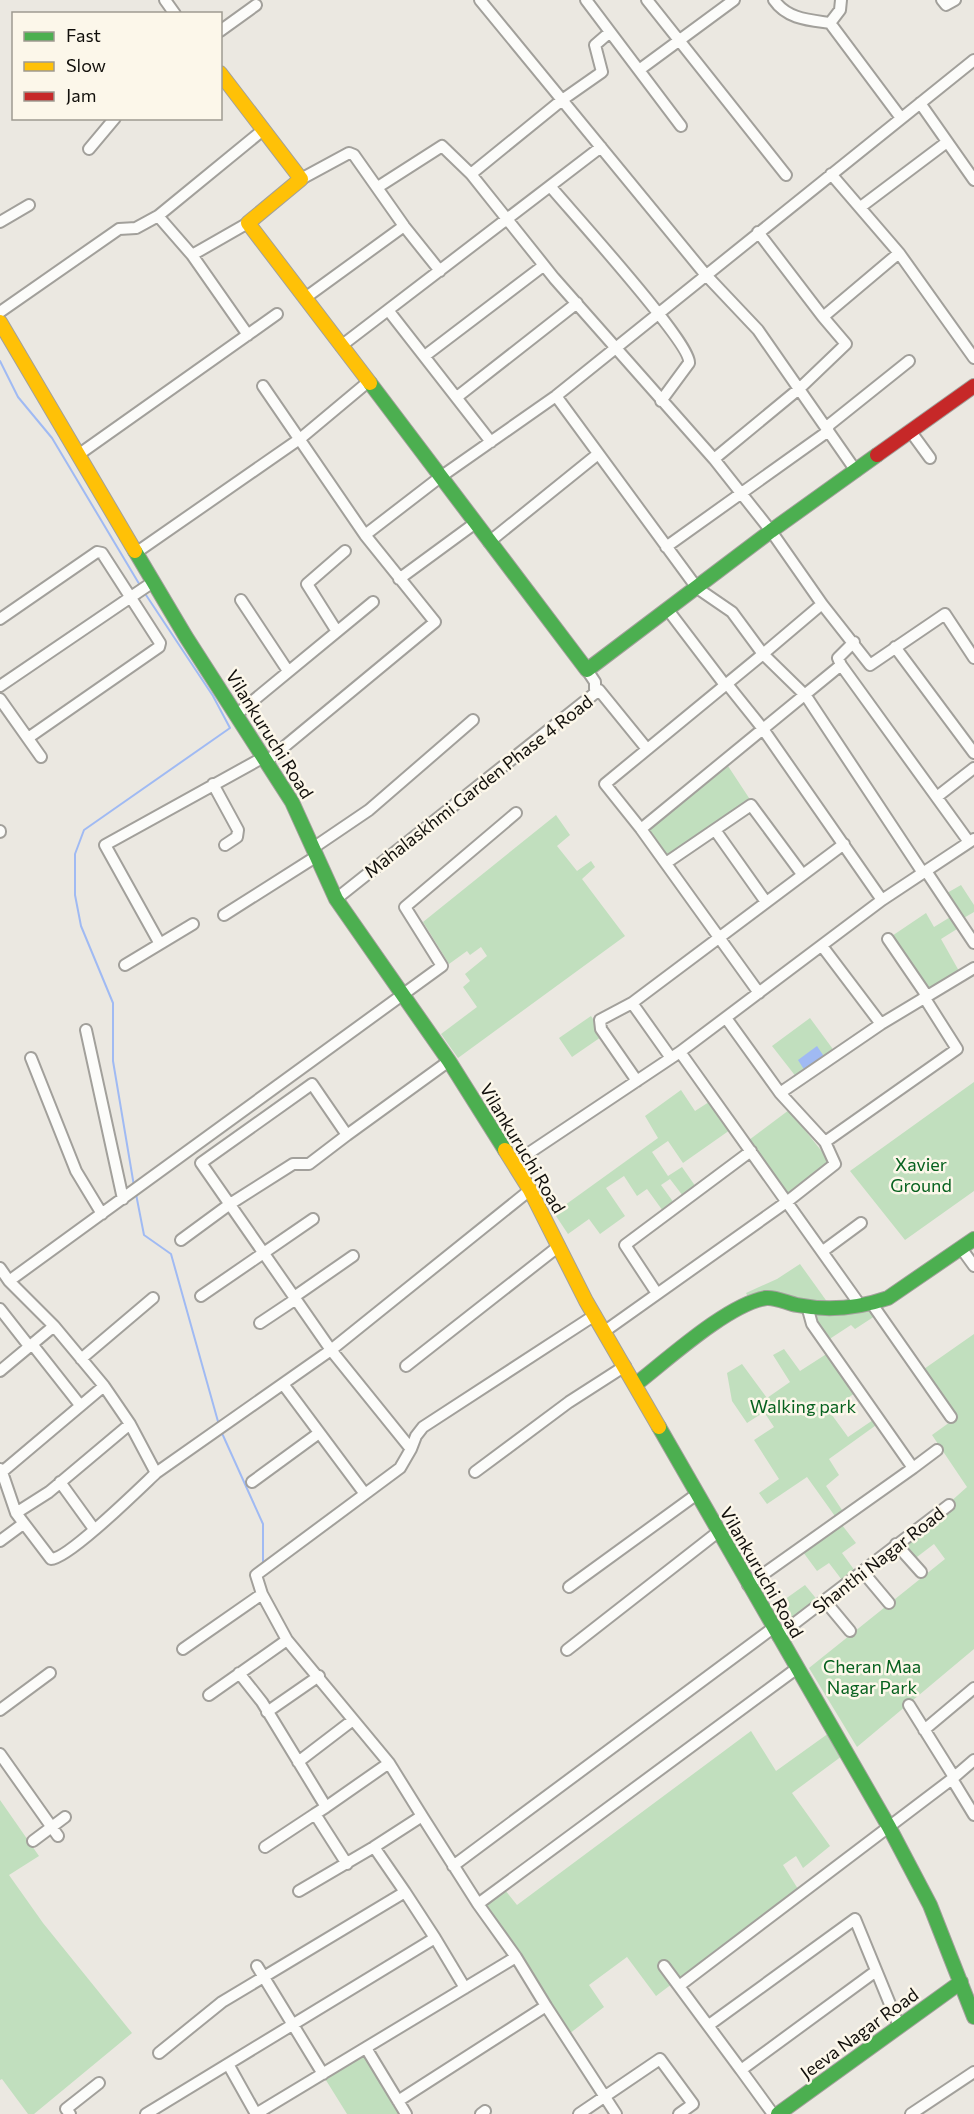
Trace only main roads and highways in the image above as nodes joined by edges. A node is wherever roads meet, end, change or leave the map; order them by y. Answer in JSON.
{"nodes":[{"id":1,"x":222,"y":77,"type":"edge"},
{"id":2,"x":0,"y":322,"type":"edge"},
{"id":3,"x":974,"y":386,"type":"edge"},
{"id":4,"x":974,"y":1239,"type":"edge"},
{"id":5,"x":636,"y":1384,"type":"junction"},
{"id":6,"x":961,"y":1982,"type":"junction"},
{"id":7,"x":974,"y":2017,"type":"edge"},
{"id":8,"x":776,"y":2114,"type":"edge"}],
"edges":[{"from":1,"to":3,"type":"main road"},
{"from":2,"to":5,"type":"main road","name":"Vilankuruchi Road"},
{"from":4,"to":5,"type":"main road"},
{"from":5,"to":6,"type":"main road","name":"Vilankuruchi Road"},
{"from":6,"to":7,"type":"main road","name":"Vilankuruchi Road"},
{"from":6,"to":8,"type":"main road","name":"Jeeva Nagar Road"}]}
